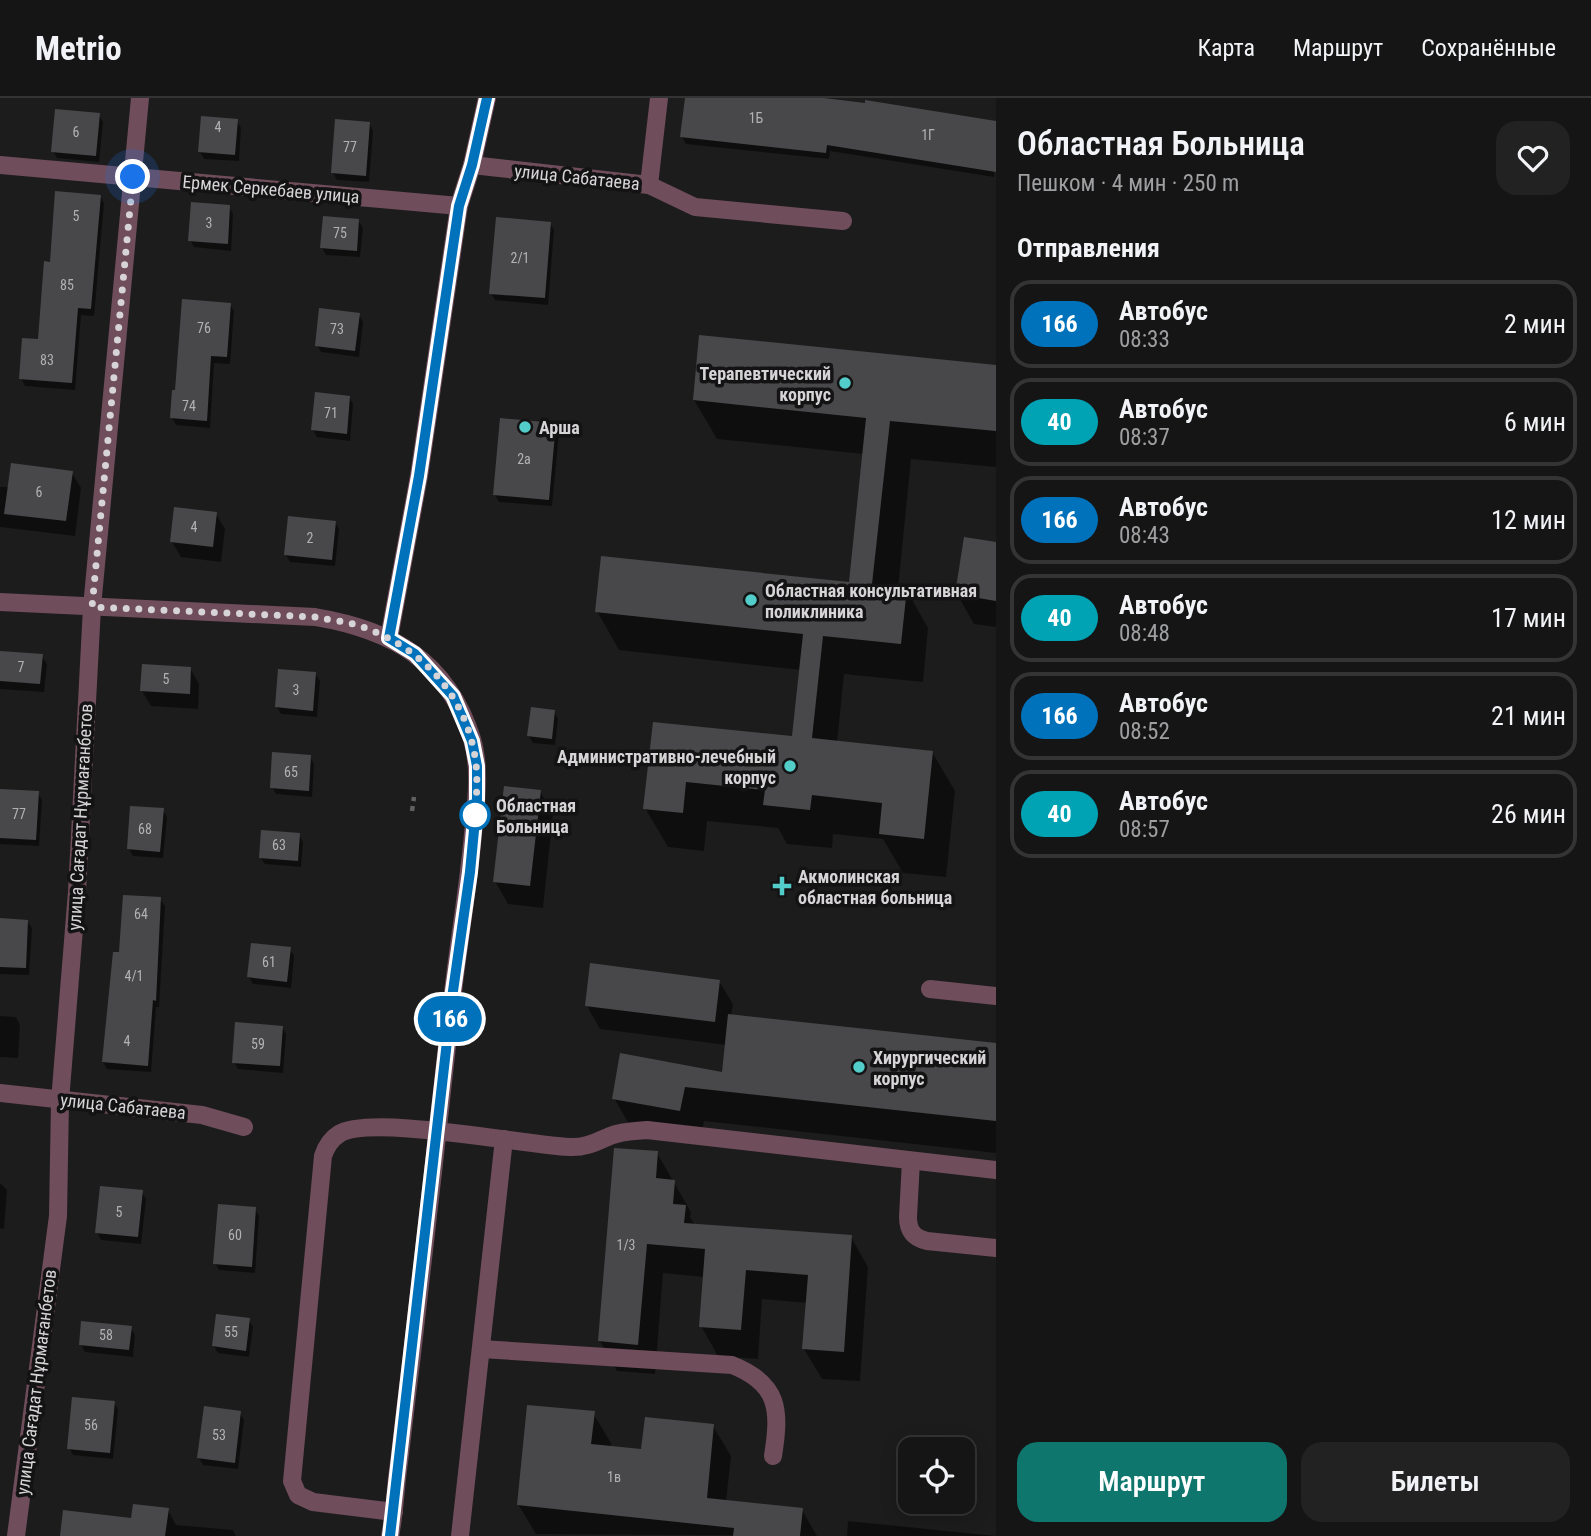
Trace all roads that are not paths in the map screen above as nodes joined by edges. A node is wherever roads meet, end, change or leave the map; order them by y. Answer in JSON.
{"nodes":[{"id":1,"x":140,"y":98,"type":"edge"},
{"id":2,"x":487,"y":98,"type":"edge"},
{"id":3,"x":659,"y":98,"type":"edge"},
{"id":4,"x":0,"y":165,"type":"edge"},
{"id":5,"x":472,"y":165,"type":"junction"},
{"id":6,"x":133,"y":177,"type":"junction"},
{"id":7,"x":649,"y":185,"type":"junction"},
{"id":8,"x":459,"y":206,"type":"junction"},
{"id":9,"x":844,"y":221,"type":"dead end"},
{"id":10,"x":0,"y":602,"type":"edge"},
{"id":11,"x":92,"y":607,"type":"junction"},
{"id":12,"x":389,"y":638,"type":"junction"},
{"id":13,"x":930,"y":989,"type":"dead end"},
{"id":14,"x":996,"y":996,"type":"edge"},
{"id":15,"x":0,"y":1093,"type":"edge"},
{"id":16,"x":60,"y":1101,"type":"junction"},
{"id":17,"x":244,"y":1127,"type":"dead end"},
{"id":18,"x":438,"y":1131,"type":"junction"},
{"id":19,"x":504,"y":1139,"type":"junction"},
{"id":20,"x":911,"y":1161,"type":"junction"},
{"id":21,"x":996,"y":1170,"type":"edge"},
{"id":22,"x":996,"y":1248,"type":"edge"},
{"id":23,"x":481,"y":1349,"type":"junction"},
{"id":24,"x":773,"y":1456,"type":"dead end"},
{"id":25,"x":394,"y":1512,"type":"junction"},
{"id":26,"x":16,"y":1536,"type":"edge"},
{"id":27,"x":390,"y":1536,"type":"edge"},
{"id":28,"x":460,"y":1536,"type":"edge"}],
"edges":[{"from":1,"to":6,"type":"street","name":"улица Сағадат Нұрмағанбетов"},
{"from":2,"to":5,"type":"street"},
{"from":3,"to":7,"type":"street"},
{"from":4,"to":6,"type":"street","name":"Ермек Серкебаев улица"},
{"from":5,"to":7,"type":"street","name":"улица Сабатаева"},
{"from":5,"to":8,"type":"street"},
{"from":6,"to":8,"type":"street","name":"Ермек Серкебаев улица"},
{"from":6,"to":11,"type":"street","name":"улица Сағадат Нұрмағанбетов"},
{"from":7,"to":9,"type":"street","name":"улица Сабатаева"},
{"from":8,"to":12,"type":"street"},
{"from":10,"to":11,"type":"street"},
{"from":11,"to":12,"type":"street"},
{"from":11,"to":16,"type":"street","name":"улица Сағадат Нұрмағанбетов"},
{"from":12,"to":18,"type":"street"},
{"from":13,"to":14,"type":"street"},
{"from":15,"to":16,"type":"street","name":"улица Сабатаева"},
{"from":16,"to":17,"type":"street","name":"улица Сабатаева"},
{"from":16,"to":26,"type":"street","name":"улица Сағадат Нұрмағанбетов"},
{"from":18,"to":19,"type":"street"},
{"from":18,"to":25,"type":"street"},
{"from":18,"to":25,"type":"street"},
{"from":19,"to":20,"type":"street"},
{"from":19,"to":23,"type":"street"},
{"from":20,"to":21,"type":"street"},
{"from":20,"to":22,"type":"street"},
{"from":23,"to":24,"type":"street"},
{"from":23,"to":28,"type":"street"},
{"from":25,"to":27,"type":"street"}]}
